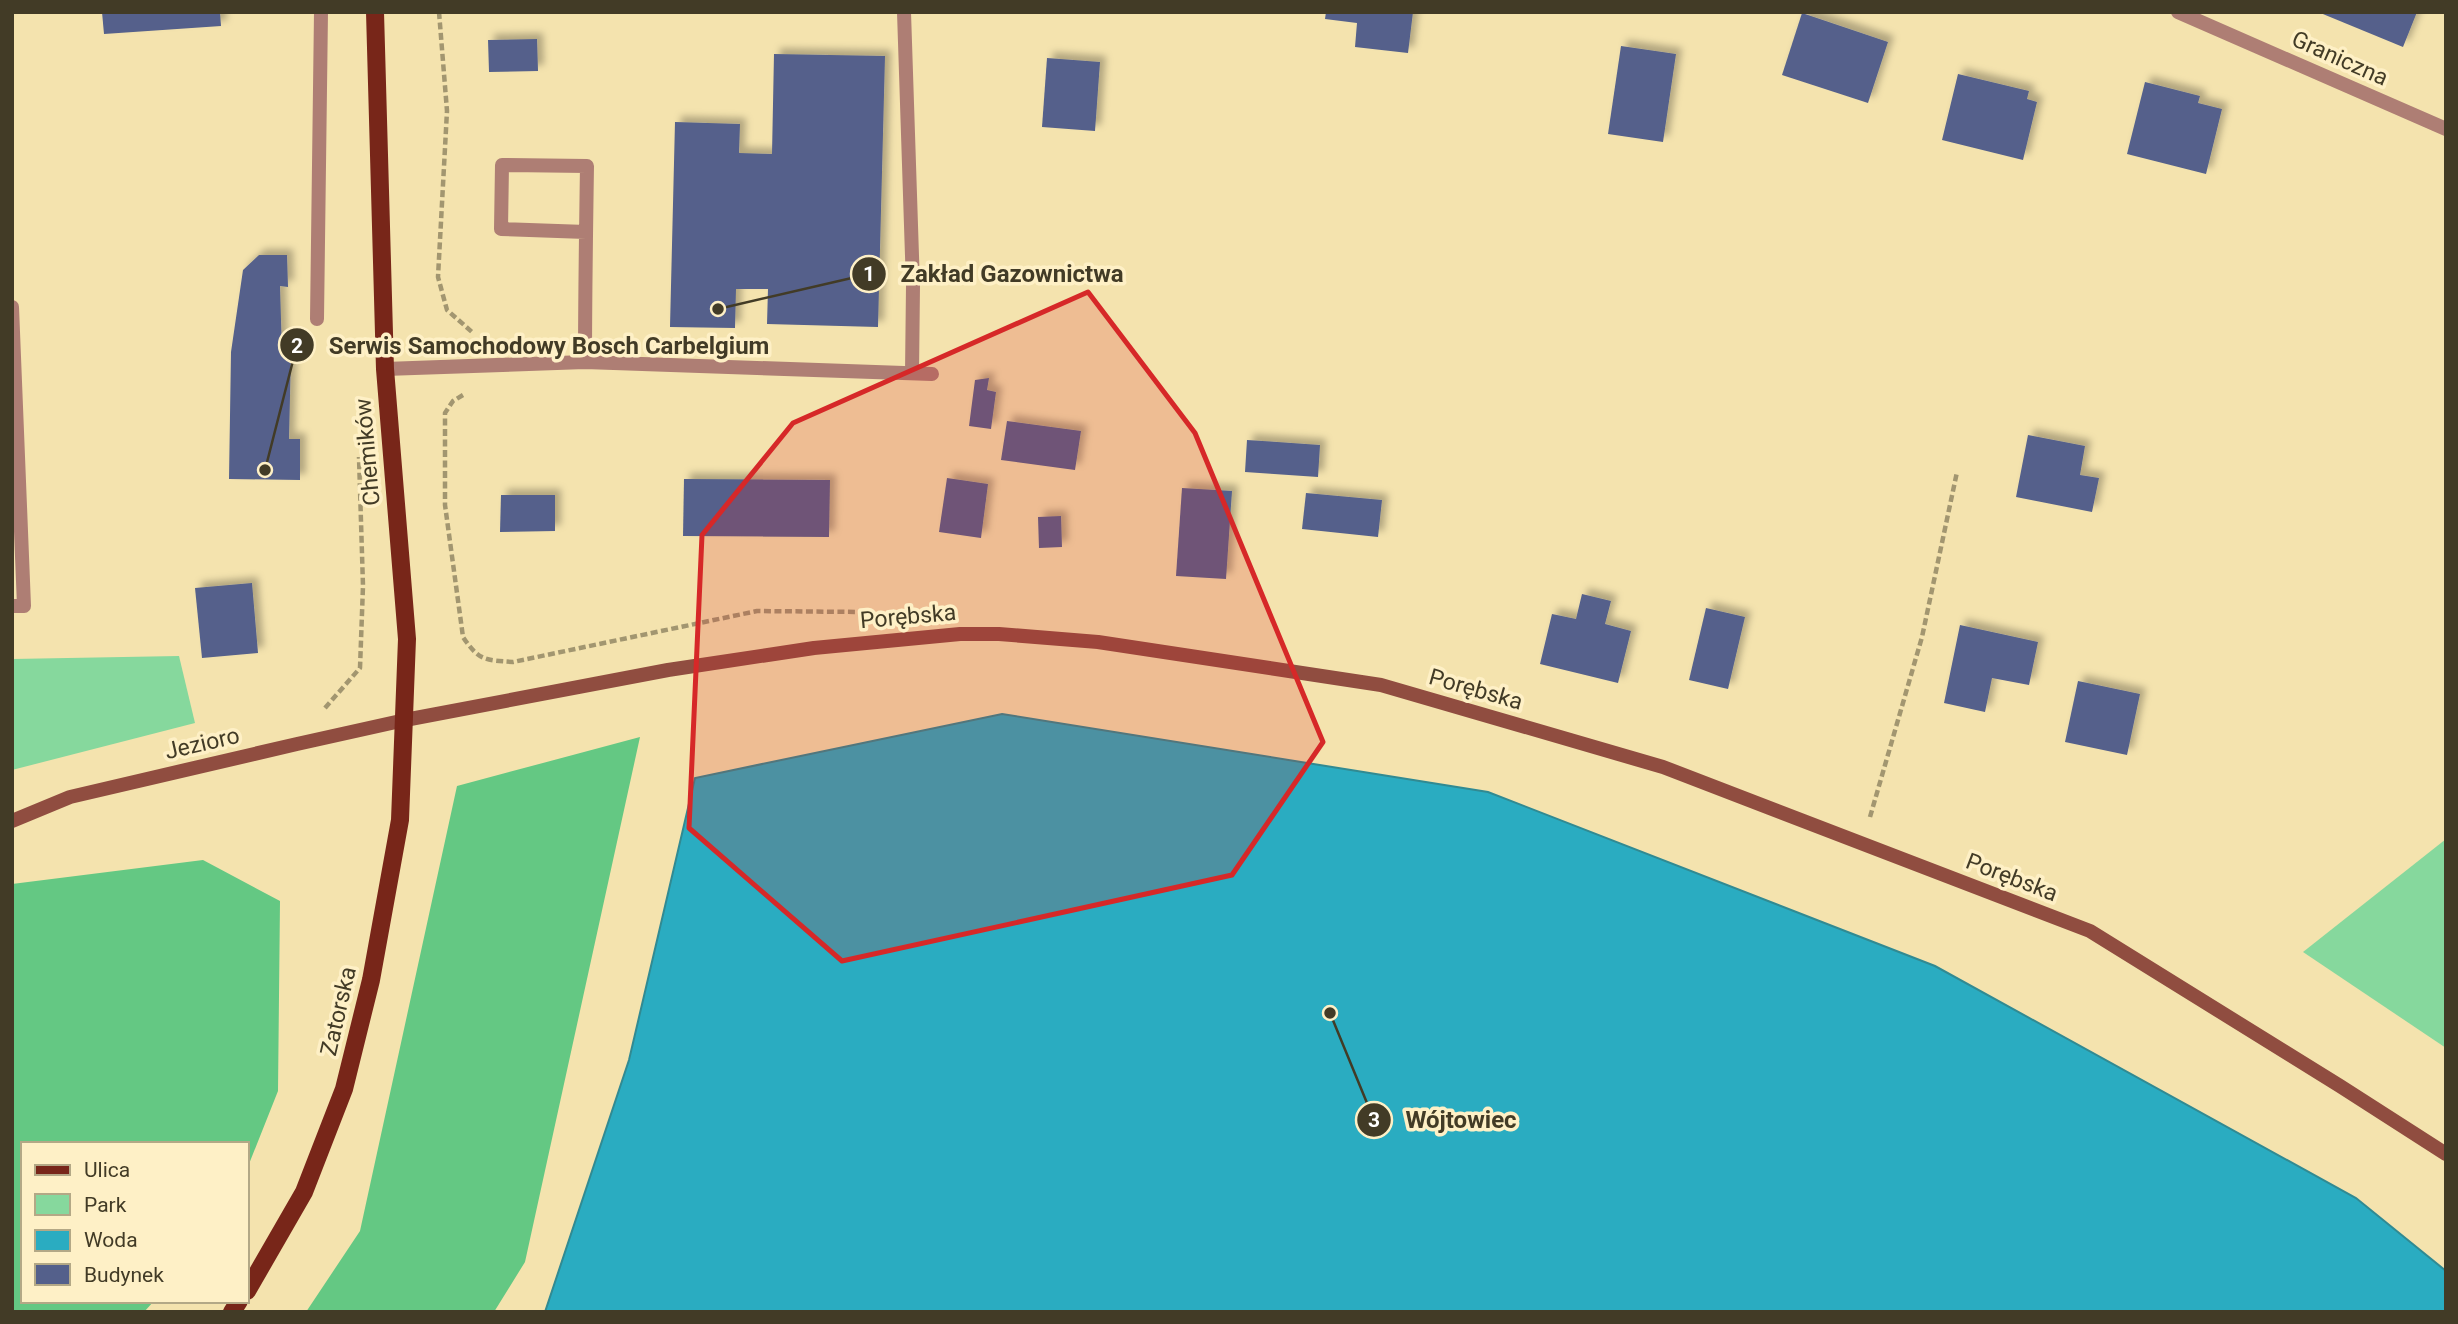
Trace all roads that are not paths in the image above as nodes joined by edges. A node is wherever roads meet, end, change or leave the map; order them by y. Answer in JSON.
{"nodes":[{"id":1,"x":321,"y":12,"type":"edge"},
{"id":2,"x":375,"y":12,"type":"edge"},
{"id":3,"x":904,"y":12,"type":"edge"},
{"id":4,"x":2178,"y":12,"type":"edge"},
{"id":5,"x":2446,"y":129,"type":"edge"},
{"id":6,"x":586,"y":232,"type":"junction"},
{"id":7,"x":12,"y":307,"type":"edge"},
{"id":8,"x":317,"y":319,"type":"dead end"},
{"id":9,"x":585,"y":362,"type":"junction"},
{"id":10,"x":385,"y":369,"type":"junction"},
{"id":11,"x":912,"y":373,"type":"junction"},
{"id":12,"x":932,"y":374,"type":"dead end"},
{"id":13,"x":12,"y":606,"type":"edge"},
{"id":14,"x":405,"y":720,"type":"junction"},
{"id":15,"x":12,"y":821,"type":"edge"},
{"id":16,"x":2446,"y":1154,"type":"edge"},
{"id":17,"x":248,"y":1289,"type":"edge"}],
"edges":[{"from":1,"to":8,"type":"lane"},
{"from":2,"to":10,"type":"main road","name":"Chemików"},
{"from":3,"to":11,"type":"lane"},
{"from":4,"to":5,"type":"lane","name":"Graniczna"},
{"from":6,"to":6,"type":"lane"},
{"from":6,"to":9,"type":"lane"},
{"from":7,"to":13,"type":"lane"},
{"from":9,"to":10,"type":"lane"},
{"from":9,"to":11,"type":"lane"},
{"from":10,"to":14,"type":"main road","name":"Chemików"},
{"from":11,"to":12,"type":"lane"},
{"from":14,"to":15,"type":"street","name":"Jezioro"},
{"from":14,"to":16,"type":"street","name":"Porębska"},
{"from":14,"to":17,"type":"main road","name":"Zatorska"}]}
